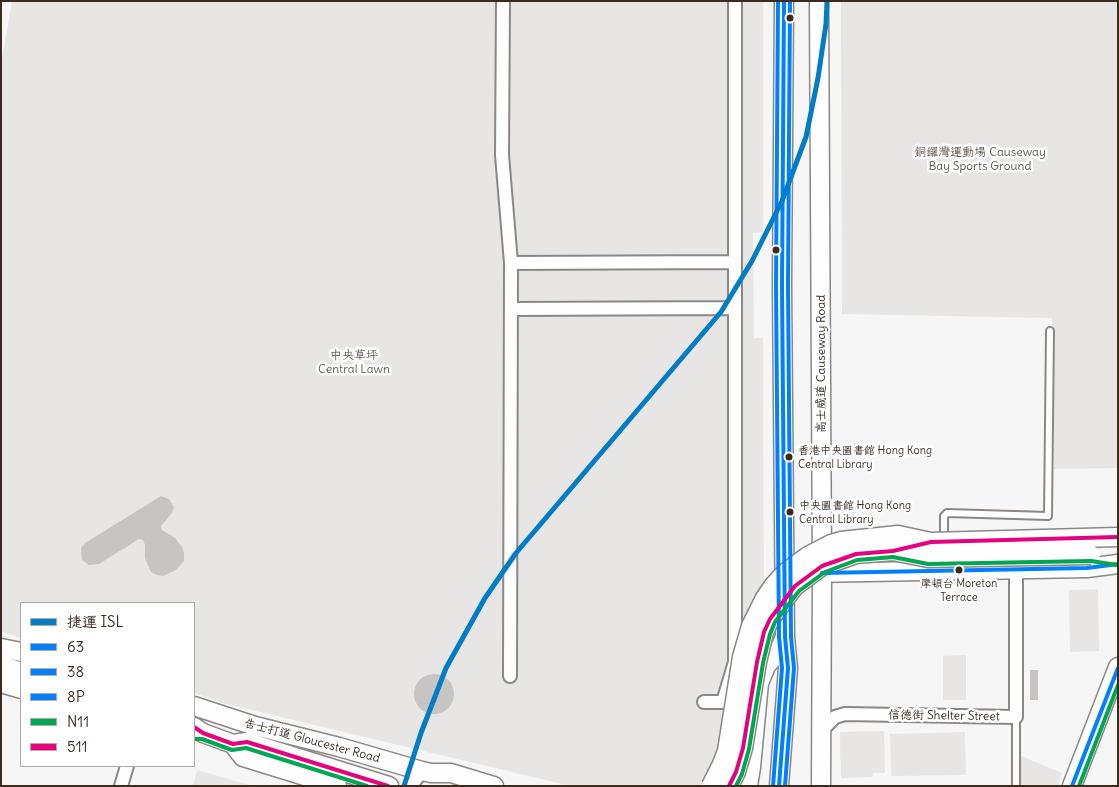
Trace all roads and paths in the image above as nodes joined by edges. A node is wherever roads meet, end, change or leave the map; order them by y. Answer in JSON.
{"nodes":[{"id":1,"x":503,"y":1,"type":"edge"},
{"id":2,"x":735,"y":1,"type":"edge"},
{"id":3,"x":784,"y":1,"type":"edge"},
{"id":4,"x":819,"y":1,"type":"edge"},
{"id":5,"x":735,"y":262,"type":"junction"},
{"id":6,"x":511,"y":263,"type":"junction"},
{"id":7,"x":735,"y":308,"type":"junction"},
{"id":8,"x":510,"y":309,"type":"junction"},
{"id":9,"x":1050,"y":331,"type":"dead end"},
{"id":10,"x":1118,"y":537,"type":"edge"},
{"id":11,"x":931,"y":542,"type":"junction"},
{"id":12,"x":893,"y":551,"type":"junction"},
{"id":13,"x":1118,"y":559,"type":"edge"},
{"id":14,"x":1118,"y":564,"type":"edge"},
{"id":15,"x":944,"y":570,"type":"junction"},
{"id":16,"x":1016,"y":570,"type":"junction"},
{"id":17,"x":785,"y":571,"type":"junction"},
{"id":18,"x":822,"y":573,"type":"junction"},
{"id":19,"x":785,"y":637,"type":"junction"},
{"id":20,"x":1,"y":648,"type":"edge"},
{"id":21,"x":20,"y":652,"type":"edge"},
{"id":22,"x":1118,"y":667,"type":"edge"},
{"id":23,"x":1,"y":668,"type":"edge"},
{"id":24,"x":20,"y":674,"type":"edge"},
{"id":25,"x":510,"y":676,"type":"dead end"},
{"id":26,"x":1,"y":683,"type":"edge"},
{"id":27,"x":20,"y":689,"type":"edge"},
{"id":28,"x":704,"y":702,"type":"dead end"},
{"id":29,"x":195,"y":706,"type":"edge"},
{"id":30,"x":1016,"y":717,"type":"junction"},
{"id":31,"x":197,"y":731,"type":"edge"},
{"id":32,"x":821,"y":731,"type":"junction"},
{"id":33,"x":127,"y":767,"type":"edge"},
{"id":34,"x":427,"y":772,"type":"junction"},
{"id":35,"x":336,"y":777,"type":"edge"},
{"id":36,"x":121,"y":786,"type":"edge"},
{"id":37,"x":390,"y":786,"type":"edge"},
{"id":38,"x":411,"y":786,"type":"edge"},
{"id":39,"x":446,"y":786,"type":"edge"},
{"id":40,"x":494,"y":786,"type":"edge"},
{"id":41,"x":711,"y":786,"type":"edge"},
{"id":42,"x":729,"y":786,"type":"edge"},
{"id":43,"x":748,"y":786,"type":"edge"},
{"id":44,"x":779,"y":786,"type":"edge"},
{"id":45,"x":821,"y":786,"type":"edge"},
{"id":46,"x":1016,"y":786,"type":"edge"},
{"id":47,"x":1072,"y":786,"type":"edge"}],
"edges":[{"from":1,"to":6,"type":"street"},
{"from":2,"to":5,"type":"street"},
{"from":3,"to":17,"type":"main road"},
{"from":4,"to":18,"type":"main road","name":"高士威道 Causeway Road"},
{"from":5,"to":6,"type":"street"},
{"from":5,"to":7,"type":"street"},
{"from":6,"to":8,"type":"street"},
{"from":7,"to":8,"type":"street"},
{"from":7,"to":28,"type":"street"},
{"from":8,"to":25,"type":"street"},
{"from":9,"to":15,"type":"lane"},
{"from":10,"to":11,"type":"main road","bridge":true},
{"from":11,"to":12,"type":"main road","bridge":true},
{"from":11,"to":41,"type":"main road","bridge":true},
{"from":12,"to":13,"type":"main road","bridge":true},
{"from":12,"to":42,"type":"main road","bridge":true},
{"from":14,"to":16,"type":"main road"},
{"from":15,"to":16,"type":"main road"},
{"from":15,"to":18,"type":"main road"},
{"from":16,"to":30,"type":"street","name":"信德街 Shelter Street"},
{"from":17,"to":18,"type":"main road"},
{"from":17,"to":19,"type":"main road"},
{"from":18,"to":32,"type":"main road","name":"高士威道 Causeway Road"},
{"from":19,"to":43,"type":"main road"},
{"from":19,"to":44,"type":"main road"},
{"from":20,"to":21,"type":"main road"},
{"from":22,"to":47,"type":"main road"},
{"from":23,"to":24,"type":"highway"},
{"from":26,"to":27,"type":"main road"},
{"from":29,"to":34,"type":"main road","name":"告士打道 Gloucester Road"},
{"from":30,"to":32,"type":"street","name":"信德街 Shelter Street"},
{"from":30,"to":46,"type":"lane"},
{"from":31,"to":35,"type":"main road","name":"告士打道 Gloucester Road"},
{"from":32,"to":45,"type":"main road","name":"高士威道 Causeway Road"},
{"from":33,"to":36,"type":"street"},
{"from":34,"to":38,"type":"street"},
{"from":34,"to":39,"type":"main road","name":"告士打道 Gloucester Road"},
{"from":34,"to":40,"type":"main road","name":"告士打道 Gloucester Road"},
{"from":35,"to":37,"type":"main road","name":"告士打道 Gloucester Road"}]}
